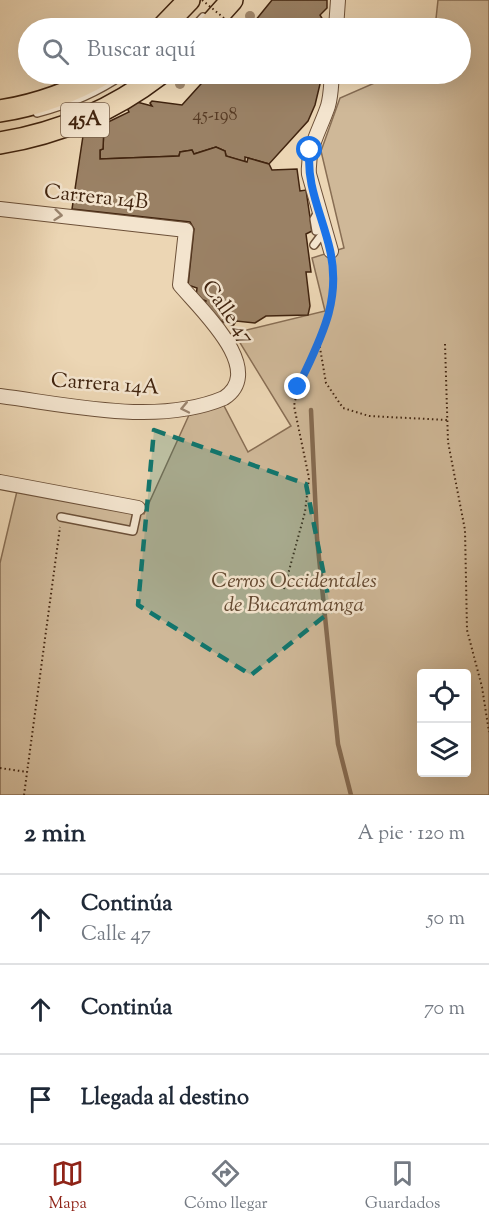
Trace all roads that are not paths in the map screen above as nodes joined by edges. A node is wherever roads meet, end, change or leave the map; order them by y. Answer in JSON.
{"nodes":[{"id":1,"x":189,"y":0,"type":"edge"},
{"id":2,"x":338,"y":0,"type":"edge"},
{"id":3,"x":233,"y":8,"type":"edge"},
{"id":4,"x":172,"y":18,"type":"edge"},
{"id":5,"x":209,"y":18,"type":"edge"},
{"id":6,"x":337,"y":18,"type":"edge"},
{"id":7,"x":85,"y":84,"type":"edge"},
{"id":8,"x":108,"y":84,"type":"edge"},
{"id":9,"x":145,"y":84,"type":"edge"},
{"id":10,"x":331,"y":84,"type":"edge"},
{"id":11,"x":110,"y":96,"type":"dead end"},
{"id":12,"x":94,"y":105,"type":"dead end"},
{"id":13,"x":0,"y":111,"type":"edge"},
{"id":14,"x":26,"y":116,"type":"dead end"},
{"id":15,"x":0,"y":143,"type":"edge"},
{"id":16,"x":0,"y":208,"type":"edge"},
{"id":17,"x":186,"y":230,"type":"joint"},
{"id":18,"x":320,"y":230,"type":"junction"},
{"id":19,"x":314,"y":245,"type":"dead end"},
{"id":20,"x":331,"y":250,"type":"road end"},
{"id":21,"x":237,"y":386,"type":"joint"},
{"id":22,"x":0,"y":396,"type":"edge"},
{"id":23,"x":0,"y":482,"type":"edge"},
{"id":24,"x":138,"y":508,"type":"joint"},
{"id":25,"x":61,"y":517,"type":"road end"}],
"edges":[{"from":1,"to":4,"type":"main road"},
{"from":2,"to":6,"type":"street"},
{"from":3,"to":5,"type":"main road"},
{"from":7,"to":13,"type":"main road","number":"45A"},
{"from":8,"to":14,"type":"lane"},
{"from":9,"to":15,"type":"main road","number":"45A"},
{"from":10,"to":18,"type":"street"},
{"from":11,"to":12,"type":"lane"},
{"from":16,"to":17,"type":"street","name":"Carrera 14B","one_way":true},
{"from":17,"to":21,"type":"street","name":"Calle 47"},
{"from":18,"to":19,"type":"lane"},
{"from":18,"to":20,"type":"street"},
{"from":21,"to":22,"type":"street","name":"Carrera 14A","one_way":true},
{"from":23,"to":24,"type":"street"},
{"from":24,"to":25,"type":"lane"}]}
